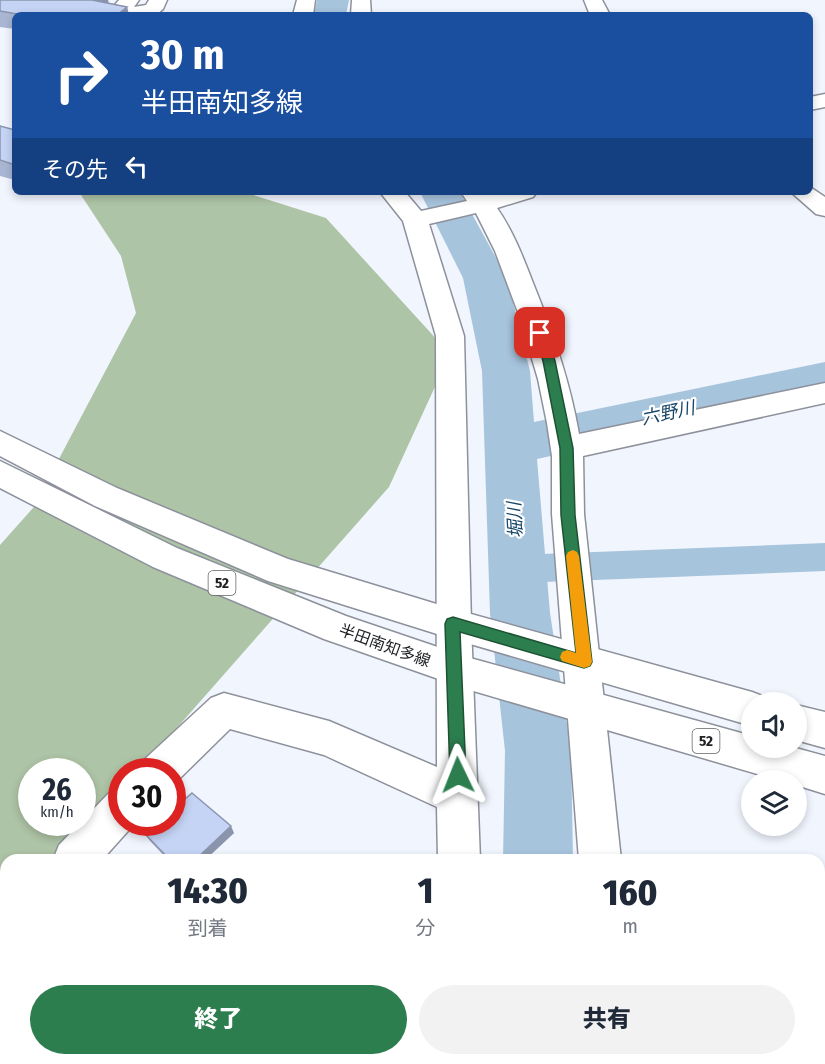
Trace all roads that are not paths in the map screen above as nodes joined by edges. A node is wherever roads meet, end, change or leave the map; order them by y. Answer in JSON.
{"nodes":[{"id":1,"x":130,"y":0,"type":"edge"},
{"id":2,"x":158,"y":0,"type":"edge"},
{"id":3,"x":130,"y":12,"type":"edge"},
{"id":4,"x":141,"y":12,"type":"edge"},
{"id":5,"x":395,"y":195,"type":"edge"},
{"id":6,"x":502,"y":195,"type":"edge"},
{"id":7,"x":807,"y":195,"type":"edge"},
{"id":8,"x":479,"y":198,"type":"edge"},
{"id":9,"x":825,"y":208,"type":"edge"},
{"id":10,"x":416,"y":220,"type":"junction"},
{"id":11,"x":825,"y":393,"type":"edge"},
{"id":12,"x":0,"y":442,"type":"edge"},
{"id":13,"x":567,"y":447,"type":"junction"},
{"id":14,"x":0,"y":472,"type":"edge"},
{"id":15,"x":453,"y":624,"type":"junction"},
{"id":16,"x":583,"y":648,"type":"junction"},
{"id":17,"x":454,"y":669,"type":"junction"},
{"id":18,"x":741,"y":705,"type":"edge"},
{"id":19,"x":586,"y":707,"type":"junction"},
{"id":20,"x":807,"y":725,"type":"edge"},
{"id":21,"x":825,"y":730,"type":"edge"},
{"id":22,"x":174,"y":758,"type":"edge"},
{"id":23,"x":825,"y":775,"type":"edge"},
{"id":24,"x":458,"y":796,"type":"junction"},
{"id":25,"x":108,"y":823,"type":"edge"},
{"id":26,"x":80,"y":854,"type":"edge"},
{"id":27,"x":459,"y":854,"type":"edge"},
{"id":28,"x":599,"y":854,"type":"edge"}],
"edges":[{"from":1,"to":3,"type":"street"},
{"from":2,"to":4,"type":"street"},
{"from":5,"to":10,"type":"street"},
{"from":6,"to":8,"type":"street"},
{"from":7,"to":9,"type":"street"},
{"from":8,"to":10,"type":"street"},
{"from":8,"to":13,"type":"street"},
{"from":10,"to":15,"type":"street"},
{"from":11,"to":13,"type":"street"},
{"from":12,"to":15,"type":"street","number":"52"},
{"from":13,"to":16,"type":"street"},
{"from":14,"to":17,"type":"street","name":"半田南知多線","number":"52"},
{"from":15,"to":16,"type":"street","number":"52"},
{"from":15,"to":17,"type":"street"},
{"from":16,"to":18,"type":"street","number":"52"},
{"from":16,"to":19,"type":"street"},
{"from":17,"to":19,"type":"street","name":"半田南知多線","number":"52"},
{"from":17,"to":24,"type":"street"},
{"from":19,"to":23,"type":"street","name":"半田南知多線","number":"52"},
{"from":19,"to":28,"type":"street"},
{"from":20,"to":21,"type":"street"},
{"from":22,"to":24,"type":"street"},
{"from":24,"to":27,"type":"street"},
{"from":25,"to":26,"type":"street"}]}
